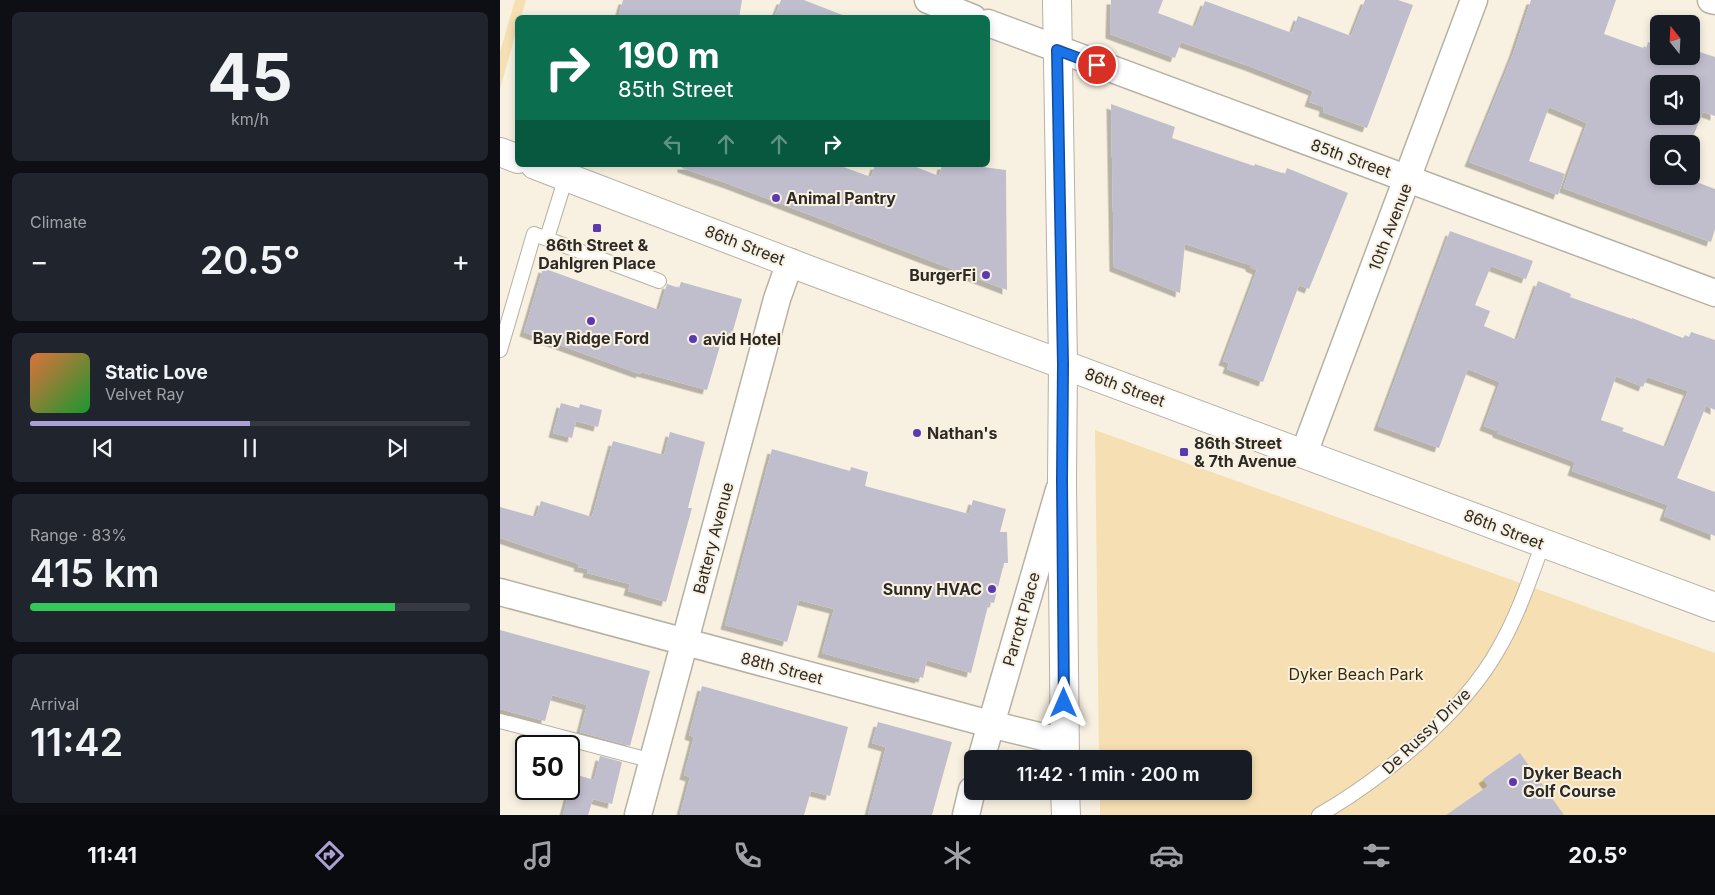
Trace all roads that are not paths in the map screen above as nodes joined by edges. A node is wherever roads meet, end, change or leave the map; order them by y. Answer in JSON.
{"nodes":[{"id":1,"x":928,"y":0,"type":"edge"},
{"id":2,"x":1057,"y":0,"type":"edge"},
{"id":3,"x":1474,"y":0,"type":"edge"},
{"id":4,"x":1711,"y":0,"type":"edge"},
{"id":5,"x":1715,"y":1,"type":"edge"},
{"id":6,"x":966,"y":15,"type":"edge"},
{"id":7,"x":990,"y":24,"type":"edge"},
{"id":8,"x":1057,"y":50,"type":"junction"},
{"id":9,"x":500,"y":152,"type":"edge"},
{"id":10,"x":515,"y":157,"type":"edge"},
{"id":11,"x":540,"y":167,"type":"edge"},
{"id":12,"x":566,"y":177,"type":"junction"},
{"id":13,"x":1408,"y":180,"type":"junction"},
{"id":14,"x":547,"y":238,"type":"junction"},
{"id":15,"x":790,"y":262,"type":"junction"},
{"id":16,"x":659,"y":281,"type":"dead end"},
{"id":17,"x":1715,"y":293,"type":"edge"},
{"id":18,"x":500,"y":350,"type":"edge"},
{"id":19,"x":1063,"y":364,"type":"junction"},
{"id":20,"x":1304,"y":454,"type":"junction"},
{"id":21,"x":1062,"y":480,"type":"junction"},
{"id":22,"x":1542,"y":543,"type":"junction"},
{"id":23,"x":500,"y":592,"type":"edge"},
{"id":24,"x":1715,"y":607,"type":"edge"},
{"id":25,"x":685,"y":642,"type":"junction"},
{"id":26,"x":500,"y":721,"type":"edge"},
{"id":27,"x":990,"y":724,"type":"junction"},
{"id":28,"x":983,"y":750,"type":"edge"},
{"id":29,"x":1065,"y":750,"type":"edge"},
{"id":30,"x":653,"y":761,"type":"junction"},
{"id":31,"x":970,"y":800,"type":"edge"},
{"id":32,"x":1065,"y":800,"type":"edge"},
{"id":33,"x":638,"y":815,"type":"edge"},
{"id":34,"x":966,"y":815,"type":"edge"},
{"id":35,"x":1066,"y":815,"type":"edge"},
{"id":36,"x":1319,"y":815,"type":"edge"}],
"edges":[{"from":1,"to":6,"type":"street"},
{"from":2,"to":8,"type":"main road"},
{"from":3,"to":13,"type":"street","name":"10th Avenue"},
{"from":4,"to":5,"type":"street"},
{"from":7,"to":8,"type":"street","name":"85th Street"},
{"from":8,"to":13,"type":"street","name":"85th Street"},
{"from":8,"to":19,"type":"main road"},
{"from":9,"to":10,"type":"main road"},
{"from":11,"to":12,"type":"main road","name":"86th Street"},
{"from":12,"to":14,"type":"lane"},
{"from":12,"to":15,"type":"main road","name":"86th Street"},
{"from":13,"to":17,"type":"street","name":"85th Street"},
{"from":13,"to":20,"type":"street","name":"10th Avenue"},
{"from":14,"to":16,"type":"lane"},
{"from":14,"to":18,"type":"lane"},
{"from":15,"to":19,"type":"main road","name":"86th Street"},
{"from":15,"to":25,"type":"street","name":"Battery Avenue"},
{"from":19,"to":20,"type":"main road","name":"86th Street"},
{"from":19,"to":21,"type":"main road"},
{"from":20,"to":22,"type":"main road","name":"86th Street"},
{"from":21,"to":27,"type":"street","name":"Parrott Place"},
{"from":21,"to":29,"type":"main road"},
{"from":22,"to":24,"type":"main road","name":"86th Street"},
{"from":22,"to":36,"type":"lane","name":"De Russy Drive"},
{"from":23,"to":25,"type":"street","name":"88th Street"},
{"from":25,"to":27,"type":"street","name":"88th Street"},
{"from":25,"to":30,"type":"street","name":"Battery Avenue"},
{"from":26,"to":30,"type":"lane"},
{"from":27,"to":28,"type":"street","name":"Parrott Place"},
{"from":27,"to":29,"type":"street","name":"88th Street"},
{"from":30,"to":33,"type":"street","name":"Battery Avenue"},
{"from":31,"to":34,"type":"street"},
{"from":32,"to":35,"type":"main road"}]}
